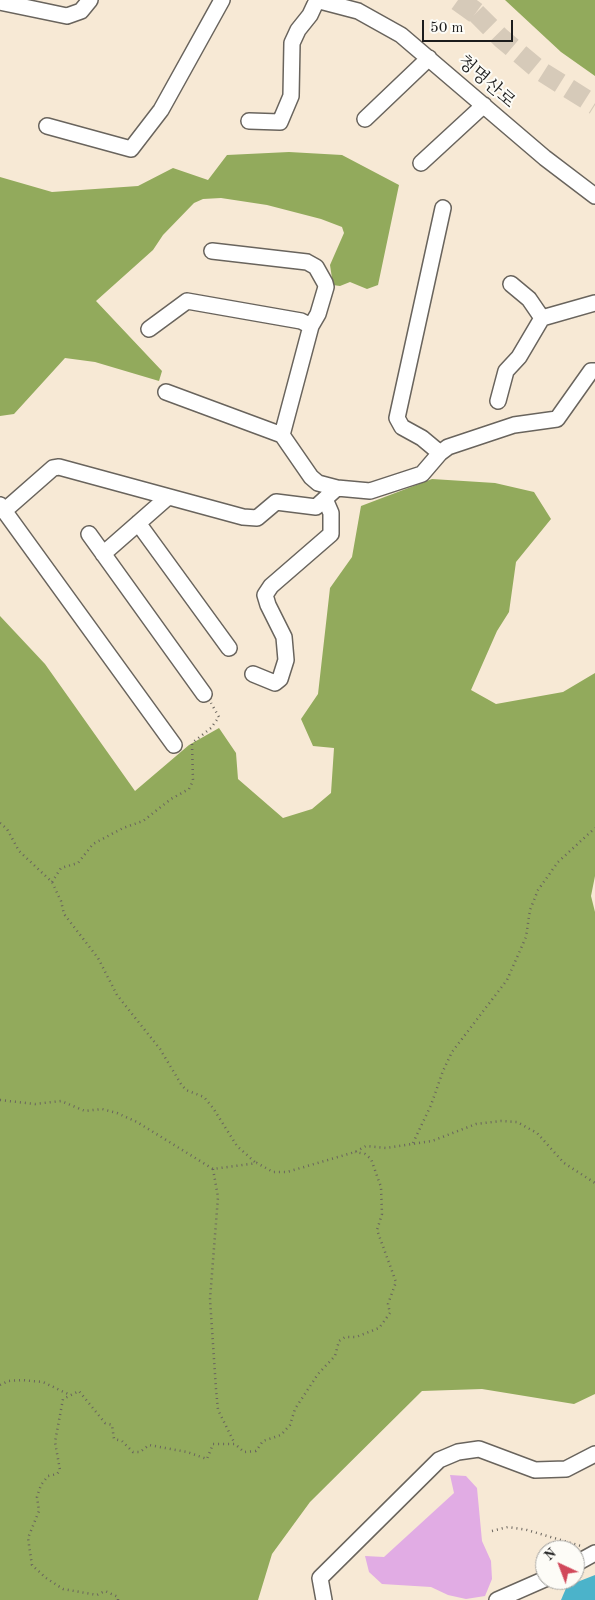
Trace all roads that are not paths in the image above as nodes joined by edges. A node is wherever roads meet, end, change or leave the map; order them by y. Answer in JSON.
{"nodes":[{"id":1,"x":90,"y":0,"type":"edge"},
{"id":2,"x":222,"y":0,"type":"edge"},
{"id":3,"x":317,"y":0,"type":"edge"},
{"id":4,"x":0,"y":2,"type":"edge"},
{"id":5,"x":429,"y":58,"type":"junction"},
{"id":6,"x":484,"y":105,"type":"junction"},
{"id":7,"x":365,"y":120,"type":"dead end"},
{"id":8,"x":249,"y":122,"type":"dead end"},
{"id":9,"x":47,"y":126,"type":"dead end"},
{"id":10,"x":421,"y":163,"type":"dead end"},
{"id":11,"x":595,"y":196,"type":"edge"},
{"id":12,"x":443,"y":208,"type":"dead end"},
{"id":13,"x":212,"y":251,"type":"dead end"},
{"id":14,"x":511,"y":284,"type":"dead end"},
{"id":15,"x":595,"y":302,"type":"edge"},
{"id":16,"x":542,"y":318,"type":"junction"},
{"id":17,"x":311,"y":326,"type":"junction"},
{"id":18,"x":149,"y":329,"type":"dead end"},
{"id":19,"x":595,"y":371,"type":"edge"},
{"id":20,"x":166,"y":392,"type":"dead end"},
{"id":21,"x":498,"y":401,"type":"dead end"},
{"id":22,"x":282,"y":435,"type":"junction"},
{"id":23,"x":440,"y":453,"type":"junction"},
{"id":24,"x":338,"y":488,"type":"junction"},
{"id":25,"x":168,"y":497,"type":"junction"},
{"id":26,"x":325,"y":499,"type":"junction"},
{"id":27,"x":2,"y":508,"type":"edge"},
{"id":28,"x":138,"y":523,"type":"junction"},
{"id":29,"x":89,"y":534,"type":"dead end"},
{"id":30,"x":103,"y":554,"type":"junction"},
{"id":31,"x":229,"y":648,"type":"dead end"},
{"id":32,"x":253,"y":674,"type":"dead end"},
{"id":33,"x":204,"y":694,"type":"road end"},
{"id":34,"x":174,"y":745,"type":"dead end"},
{"id":35,"x":595,"y":1454,"type":"edge"},
{"id":36,"x":535,"y":1583,"type":"edge"},
{"id":37,"x":324,"y":1600,"type":"edge"},
{"id":38,"x":497,"y":1600,"type":"edge"}],
"edges":[{"from":1,"to":4,"type":"street"},
{"from":2,"to":9,"type":"street"},
{"from":3,"to":5,"type":"street","name":"청명산로"},
{"from":3,"to":8,"type":"street"},
{"from":5,"to":6,"type":"street","name":"청명산로"},
{"from":5,"to":7,"type":"street"},
{"from":6,"to":10,"type":"street"},
{"from":6,"to":11,"type":"street","name":"청명산로"},
{"from":12,"to":23,"type":"street"},
{"from":13,"to":17,"type":"street"},
{"from":14,"to":16,"type":"street"},
{"from":15,"to":16,"type":"street"},
{"from":16,"to":21,"type":"street"},
{"from":17,"to":18,"type":"street"},
{"from":17,"to":22,"type":"street"},
{"from":19,"to":23,"type":"street"},
{"from":20,"to":22,"type":"street"},
{"from":22,"to":24,"type":"street"},
{"from":23,"to":24,"type":"street"},
{"from":24,"to":26,"type":"street"},
{"from":25,"to":26,"type":"street"},
{"from":25,"to":27,"type":"street"},
{"from":25,"to":28,"type":"street"},
{"from":26,"to":32,"type":"street"},
{"from":27,"to":34,"type":"street"},
{"from":28,"to":30,"type":"street"},
{"from":28,"to":31,"type":"street"},
{"from":29,"to":30,"type":"street"},
{"from":30,"to":33,"type":"street"},
{"from":35,"to":37,"type":"street"},
{"from":36,"to":38,"type":"street"}]}
